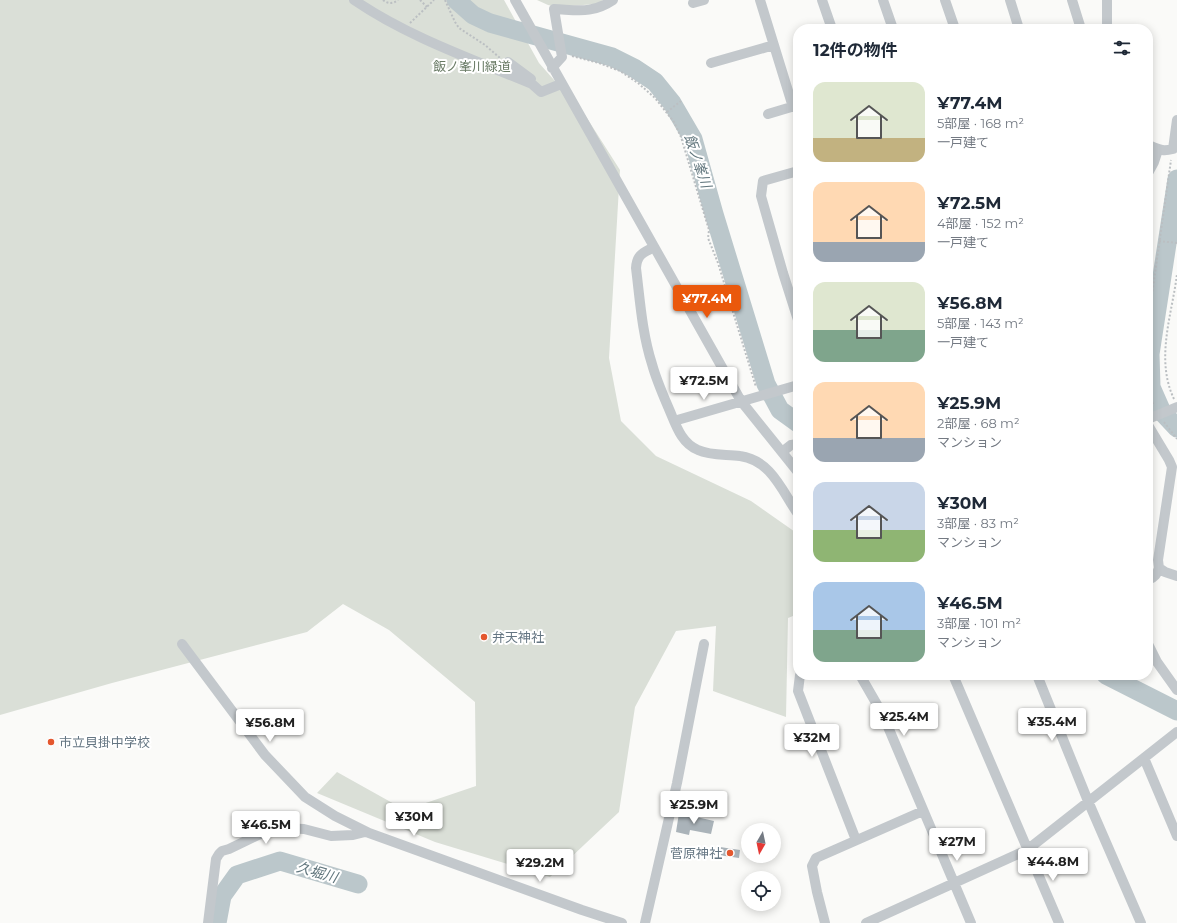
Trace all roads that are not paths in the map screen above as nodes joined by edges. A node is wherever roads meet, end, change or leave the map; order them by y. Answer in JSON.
{"nodes":[{"id":1,"x":354,"y":0,"type":"edge"},
{"id":2,"x":515,"y":0,"type":"edge"},
{"id":3,"x":613,"y":0,"type":"edge"},
{"id":4,"x":704,"y":0,"type":"edge"},
{"id":5,"x":760,"y":0,"type":"edge"},
{"id":6,"x":822,"y":0,"type":"edge"},
{"id":7,"x":883,"y":0,"type":"edge"},
{"id":8,"x":945,"y":0,"type":"edge"},
{"id":9,"x":1010,"y":0,"type":"edge"},
{"id":10,"x":1072,"y":0,"type":"edge"},
{"id":11,"x":1107,"y":0,"type":"edge"},
{"id":12,"x":693,"y":3,"type":"dead end"},
{"id":13,"x":830,"y":24,"type":"edge"},
{"id":14,"x":891,"y":24,"type":"edge"},
{"id":15,"x":953,"y":24,"type":"edge"},
{"id":16,"x":1017,"y":24,"type":"edge"},
{"id":17,"x":1079,"y":24,"type":"edge"},
{"id":18,"x":1107,"y":24,"type":"edge"},
{"id":19,"x":774,"y":45,"type":"junction"},
{"id":20,"x":508,"y":62,"type":"road end"},
{"id":21,"x":711,"y":63,"type":"dead end"},
{"id":22,"x":552,"y":68,"type":"junction"},
{"id":23,"x":532,"y":84,"type":"junction"},
{"id":24,"x":561,"y":84,"type":"junction"},
{"id":25,"x":793,"y":98,"type":"edge"},
{"id":26,"x":793,"y":107,"type":"edge"},
{"id":27,"x":768,"y":114,"type":"dead end"},
{"id":28,"x":1177,"y":120,"type":"edge"},
{"id":29,"x":1153,"y":148,"type":"edge"},
{"id":30,"x":1158,"y":150,"type":"junction"},
{"id":31,"x":1153,"y":164,"type":"edge"},
{"id":32,"x":793,"y":172,"type":"edge"},
{"id":33,"x":654,"y":247,"type":"junction"},
{"id":34,"x":793,"y":304,"type":"edge"},
{"id":35,"x":793,"y":386,"type":"edge"},
{"id":36,"x":741,"y":401,"type":"junction"},
{"id":37,"x":1176,"y":403,"type":"edge"},
{"id":38,"x":1153,"y":416,"type":"edge"},
{"id":39,"x":674,"y":421,"type":"junction"},
{"id":40,"x":1153,"y":433,"type":"edge"},
{"id":41,"x":793,"y":445,"type":"edge"},
{"id":42,"x":782,"y":452,"type":"junction"},
{"id":43,"x":793,"y":466,"type":"edge"},
{"id":44,"x":793,"y":506,"type":"edge"},
{"id":45,"x":1160,"y":568,"type":"junction"},
{"id":46,"x":1177,"y":576,"type":"edge"},
{"id":47,"x":1153,"y":578,"type":"edge"},
{"id":48,"x":182,"y":644,"type":"dead end"},
{"id":49,"x":704,"y":644,"type":"dead end"},
{"id":50,"x":1153,"y":654,"type":"edge"},
{"id":51,"x":799,"y":680,"type":"edge"},
{"id":52,"x":863,"y":680,"type":"edge"},
{"id":53,"x":955,"y":680,"type":"edge"},
{"id":54,"x":1039,"y":680,"type":"edge"},
{"id":55,"x":1177,"y":690,"type":"edge"},
{"id":56,"x":1177,"y":732,"type":"edge"},
{"id":57,"x":1144,"y":758,"type":"junction"},
{"id":58,"x":1088,"y":801,"type":"junction"},
{"id":59,"x":923,"y":811,"type":"junction"},
{"id":60,"x":369,"y":832,"type":"junction"},
{"id":61,"x":1177,"y":836,"type":"edge"},
{"id":62,"x":856,"y":840,"type":"junction"},
{"id":63,"x":1027,"y":850,"type":"junction"},
{"id":64,"x":955,"y":884,"type":"junction"},
{"id":65,"x":208,"y":923,"type":"edge"},
{"id":66,"x":622,"y":923,"type":"edge"},
{"id":67,"x":645,"y":923,"type":"edge"},
{"id":68,"x":825,"y":923,"type":"edge"},
{"id":69,"x":866,"y":923,"type":"edge"},
{"id":70,"x":971,"y":923,"type":"edge"},
{"id":71,"x":1059,"y":923,"type":"edge"},
{"id":72,"x":1141,"y":923,"type":"edge"}],
"edges":[{"from":1,"to":23,"type":"street"},
{"from":2,"to":22,"type":"street"},
{"from":3,"to":22,"type":"street"},
{"from":4,"to":12,"type":"street"},
{"from":5,"to":19,"type":"street"},
{"from":6,"to":13,"type":"street"},
{"from":7,"to":14,"type":"street"},
{"from":8,"to":15,"type":"street"},
{"from":9,"to":16,"type":"street"},
{"from":10,"to":17,"type":"street"},
{"from":11,"to":18,"type":"street"},
{"from":19,"to":21,"type":"street"},
{"from":19,"to":25,"type":"street"},
{"from":20,"to":23,"type":"street"},
{"from":22,"to":24,"type":"street"},
{"from":23,"to":24,"type":"street"},
{"from":24,"to":33,"type":"street"},
{"from":26,"to":27,"type":"street"},
{"from":28,"to":30,"type":"street"},
{"from":29,"to":30,"type":"street"},
{"from":30,"to":31,"type":"street"},
{"from":32,"to":34,"type":"street"},
{"from":33,"to":36,"type":"street"},
{"from":33,"to":39,"type":"street"},
{"from":35,"to":36,"type":"street"},
{"from":36,"to":39,"type":"street"},
{"from":36,"to":42,"type":"street"},
{"from":37,"to":38,"type":"street"},
{"from":39,"to":44,"type":"street"},
{"from":40,"to":45,"type":"street"},
{"from":41,"to":42,"type":"street"},
{"from":42,"to":43,"type":"street"},
{"from":45,"to":46,"type":"street"},
{"from":45,"to":47,"type":"street"},
{"from":48,"to":60,"type":"street"},
{"from":49,"to":67,"type":"street"},
{"from":50,"to":55,"type":"street"},
{"from":51,"to":62,"type":"street"},
{"from":52,"to":59,"type":"street"},
{"from":53,"to":63,"type":"street"},
{"from":54,"to":58,"type":"street"},
{"from":56,"to":57,"type":"street"},
{"from":57,"to":58,"type":"street"},
{"from":57,"to":61,"type":"street"},
{"from":58,"to":63,"type":"street"},
{"from":58,"to":72,"type":"street"},
{"from":59,"to":62,"type":"street"},
{"from":59,"to":64,"type":"street"},
{"from":60,"to":65,"type":"street"},
{"from":60,"to":66,"type":"street"},
{"from":62,"to":68,"type":"street"},
{"from":63,"to":64,"type":"street"},
{"from":63,"to":71,"type":"street"},
{"from":64,"to":69,"type":"street"},
{"from":64,"to":70,"type":"street"}]}
